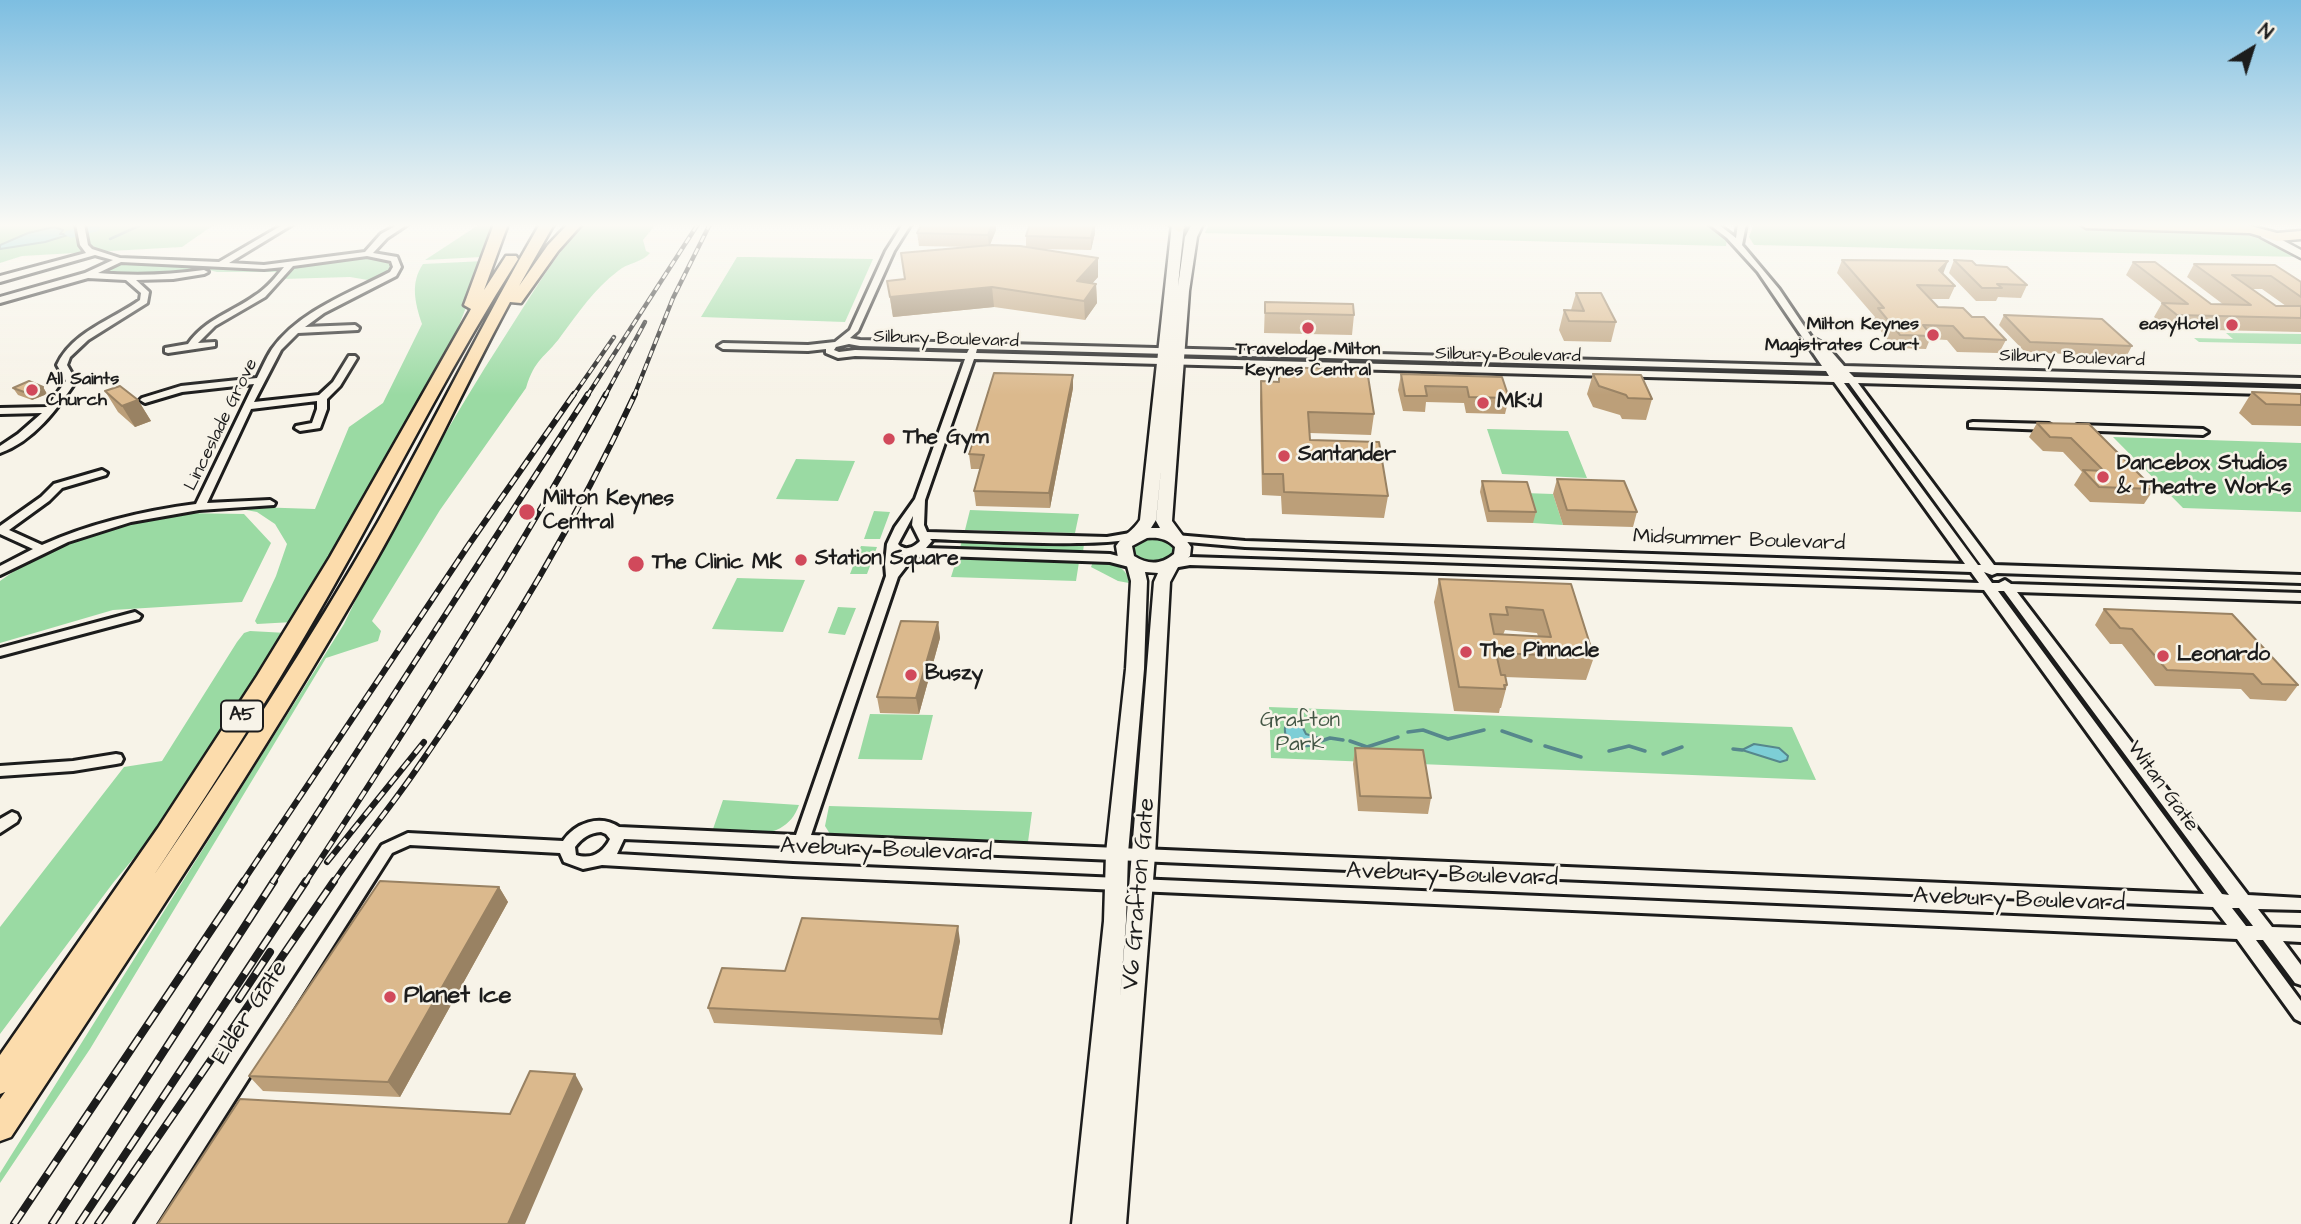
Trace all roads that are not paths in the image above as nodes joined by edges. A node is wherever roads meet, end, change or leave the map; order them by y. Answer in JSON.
{"nodes":[{"id":1,"x":66,"y":281,"type":"edge"},
{"id":2,"x":132,"y":281,"type":"edge"},
{"id":3,"x":165,"y":281,"type":"edge"},
{"id":4,"x":275,"y":281,"type":"edge"},
{"id":5,"x":379,"y":281,"type":"edge"},
{"id":6,"x":481,"y":281,"type":"edge"},
{"id":7,"x":497,"y":281,"type":"edge"},
{"id":8,"x":513,"y":281,"type":"edge"},
{"id":9,"x":529,"y":281,"type":"edge"},
{"id":10,"x":879,"y":281,"type":"edge"},
{"id":11,"x":1171,"y":281,"type":"edge"},
{"id":12,"x":1186,"y":281,"type":"edge"},
{"id":13,"x":1767,"y":281,"type":"edge"},
{"id":14,"x":145,"y":292,"type":"junction"},
{"id":15,"x":0,"y":300,"type":"edge"},
{"id":16,"x":355,"y":328,"type":"dead end"},
{"id":17,"x":295,"y":330,"type":"junction"},
{"id":18,"x":1807,"y":335,"type":"junction"},
{"id":19,"x":461,"y":337,"type":"junction"},
{"id":20,"x":856,"y":342,"type":"junction"},
{"id":21,"x":212,"y":344,"type":"dead end"},
{"id":22,"x":1164,"y":345,"type":"junction"},
{"id":23,"x":1179,"y":345,"type":"junction"},
{"id":24,"x":191,"y":346,"type":"junction"},
{"id":25,"x":723,"y":346,"type":"dead end"},
{"id":26,"x":974,"y":346,"type":"junction"},
{"id":27,"x":835,"y":347,"type":"junction"},
{"id":28,"x":168,"y":350,"type":"dead end"},
{"id":29,"x":1376,"y":356,"type":"junction"},
{"id":30,"x":971,"y":357,"type":"junction"},
{"id":31,"x":352,"y":358,"type":"dead end"},
{"id":32,"x":1244,"y":358,"type":"junction"},
{"id":33,"x":1506,"y":359,"type":"junction"},
{"id":34,"x":1637,"y":363,"type":"junction"},
{"id":35,"x":1378,"y":368,"type":"junction"},
{"id":36,"x":1828,"y":368,"type":"junction"},
{"id":37,"x":1509,"y":371,"type":"junction"},
{"id":38,"x":1642,"y":374,"type":"junction"},
{"id":39,"x":1839,"y":374,"type":"junction"},
{"id":40,"x":2035,"y":374,"type":"junction"},
{"id":41,"x":2170,"y":377,"type":"junction"},
{"id":42,"x":260,"y":380,"type":"junction"},
{"id":43,"x":1852,"y":381,"type":"junction"},
{"id":44,"x":2301,"y":381,"type":"edge"},
{"id":45,"x":1169,"y":382,"type":"junction"},
{"id":46,"x":2047,"y":386,"type":"junction"},
{"id":47,"x":2184,"y":389,"type":"junction"},
{"id":48,"x":454,"y":393,"type":"junction"},
{"id":49,"x":2301,"y":393,"type":"edge"},
{"id":50,"x":322,"y":398,"type":"junction"},
{"id":51,"x":145,"y":400,"type":"dead end"},
{"id":52,"x":249,"y":406,"type":"junction"},
{"id":53,"x":51,"y":410,"type":"junction"},
{"id":54,"x":0,"y":411,"type":"edge"},
{"id":55,"x":1973,"y":425,"type":"dead end"},
{"id":56,"x":300,"y":428,"type":"dead end"},
{"id":57,"x":2203,"y":432,"type":"dead end"},
{"id":58,"x":0,"y":450,"type":"edge"},
{"id":59,"x":102,"y":473,"type":"dead end"},
{"id":60,"x":920,"y":500,"type":"junction"},
{"id":61,"x":270,"y":503,"type":"dead end"},
{"id":62,"x":201,"y":505,"type":"junction"},
{"id":63,"x":1,"y":530,"type":"edge"},
{"id":64,"x":923,"y":535,"type":"junction"},
{"id":65,"x":1137,"y":535,"type":"junction"},
{"id":66,"x":1175,"y":538,"type":"junction"},
{"id":67,"x":1074,"y":539,"type":"joint"},
{"id":68,"x":893,"y":542,"type":"junction"},
{"id":69,"x":40,"y":548,"type":"junction"},
{"id":70,"x":1409,"y":550,"type":"junction"},
{"id":71,"x":914,"y":551,"type":"junction"},
{"id":72,"x":1072,"y":556,"type":"joint"},
{"id":73,"x":1104,"y":557,"type":"joint"},
{"id":74,"x":1134,"y":564,"type":"junction"},
{"id":75,"x":1171,"y":565,"type":"junction"},
{"id":76,"x":1413,"y":568,"type":"junction"},
{"id":77,"x":1974,"y":568,"type":"junction"},
{"id":78,"x":1990,"y":569,"type":"junction"},
{"id":79,"x":0,"y":571,"type":"edge"},
{"id":80,"x":891,"y":576,"type":"junction"},
{"id":81,"x":2236,"y":577,"type":"junction"},
{"id":82,"x":2301,"y":579,"type":"edge"},
{"id":83,"x":1988,"y":586,"type":"junction"},
{"id":84,"x":2007,"y":587,"type":"junction"},
{"id":85,"x":2254,"y":595,"type":"junction"},
{"id":86,"x":2301,"y":597,"type":"edge"},
{"id":87,"x":135,"y":616,"type":"dead end"},
{"id":88,"x":0,"y":652,"type":"edge"},
{"id":89,"x":116,"y":759,"type":"dead end"},
{"id":90,"x":0,"y":771,"type":"edge"},
{"id":91,"x":616,"y":833,"type":"junction"},
{"id":92,"x":408,"y":839,"type":"joint"},
{"id":93,"x":801,"y":842,"type":"junction"},
{"id":94,"x":567,"y":847,"type":"junction"},
{"id":95,"x":1059,"y":852,"type":"joint"},
{"id":96,"x":1117,"y":853,"type":"junction"},
{"id":97,"x":1144,"y":855,"type":"junction"},
{"id":98,"x":1210,"y":858,"type":"joint"},
{"id":99,"x":602,"y":859,"type":"junction"},
{"id":100,"x":1116,"y":884,"type":"junction"},
{"id":101,"x":1141,"y":885,"type":"junction"},
{"id":102,"x":2218,"y":901,"type":"junction"},
{"id":103,"x":2243,"y":902,"type":"junction"},
{"id":104,"x":2301,"y":904,"type":"edge"},
{"id":105,"x":1126,"y":921,"type":"junction"},
{"id":106,"x":2243,"y":933,"type":"junction"},
{"id":107,"x":2268,"y":934,"type":"junction"},
{"id":108,"x":2301,"y":935,"type":"edge"},
{"id":109,"x":1124,"y":953,"type":"junction"},
{"id":110,"x":2301,"y":978,"type":"edge"},
{"id":111,"x":2301,"y":1014,"type":"edge"},
{"id":112,"x":0,"y":1080,"type":"edge"},
{"id":113,"x":0,"y":1126,"type":"edge"},
{"id":114,"x":145,"y":1224,"type":"edge"},
{"id":115,"x":1086,"y":1224,"type":"edge"},
{"id":116,"x":1112,"y":1224,"type":"edge"}],
"edges":[{"from":1,"to":15,"type":"street"},
{"from":2,"to":14,"type":"street"},
{"from":3,"to":14,"type":"street"},
{"from":4,"to":24,"type":"street"},
{"from":5,"to":17,"type":"street","name":"Linceslade Grove"},
{"from":6,"to":19,"type":"highway"},
{"from":7,"to":19,"type":"highway","number":"A5"},
{"from":8,"to":48,"type":"highway","number":"A5"},
{"from":9,"to":48,"type":"highway"},
{"from":10,"to":20,"type":"street"},
{"from":11,"to":22,"type":"street"},
{"from":12,"to":23,"type":"street"},
{"from":13,"to":18,"type":"street"},
{"from":14,"to":53,"type":"street"},
{"from":16,"to":17,"type":"street"},
{"from":17,"to":42,"type":"street","name":"Linceslade Grove"},
{"from":18,"to":36,"type":"street"},
{"from":18,"to":39,"type":"street"},
{"from":19,"to":112,"type":"highway","number":"A5"},
{"from":20,"to":26,"type":"street","name":"Silbury Boulevard"},
{"from":20,"to":27,"type":"street"},
{"from":20,"to":27,"type":"street"},
{"from":20,"to":30,"type":"street","name":"Silbury Boulevard"},
{"from":21,"to":24,"type":"street"},
{"from":22,"to":23,"type":"street"},
{"from":22,"to":26,"type":"street","name":"Silbury Boulevard"},
{"from":22,"to":30,"type":"street","name":"Silbury Boulevard"},
{"from":22,"to":45,"type":"street"},
{"from":23,"to":32,"type":"street","name":"Silbury Boulevard"},
{"from":23,"to":32,"type":"street","name":"Silbury Boulevard"},
{"from":23,"to":45,"type":"street"},
{"from":24,"to":28,"type":"street"},
{"from":25,"to":27,"type":"street"},
{"from":26,"to":30,"type":"street"},
{"from":29,"to":32,"type":"street","name":"Silbury Boulevard"},
{"from":29,"to":33,"type":"street","name":"Silbury Boulevard"},
{"from":29,"to":35,"type":"street"},
{"from":30,"to":60,"type":"street"},
{"from":31,"to":50,"type":"street"},
{"from":32,"to":35,"type":"street","name":"Silbury Boulevard"},
{"from":33,"to":34,"type":"street","name":"Silbury Boulevard"},
{"from":33,"to":37,"type":"street"},
{"from":34,"to":36,"type":"street","name":"Silbury Boulevard"},
{"from":34,"to":38,"type":"street"},
{"from":35,"to":37,"type":"street","name":"Silbury Boulevard"},
{"from":36,"to":39,"type":"street"},
{"from":37,"to":38,"type":"street","name":"Silbury Boulevard"},
{"from":38,"to":39,"type":"street","name":"Silbury Boulevard"},
{"from":39,"to":40,"type":"street","name":"Silbury Boulevard"},
{"from":39,"to":43,"type":"street","name":"Silbury Boulevard"},
{"from":39,"to":77,"type":"street"},
{"from":40,"to":41,"type":"street","name":"Silbury Boulevard"},
{"from":40,"to":46,"type":"street"},
{"from":41,"to":44,"type":"street","name":"Silbury Boulevard"},
{"from":41,"to":47,"type":"street"},
{"from":42,"to":51,"type":"street"},
{"from":42,"to":52,"type":"street","name":"Linceslade Grove"},
{"from":43,"to":46,"type":"street","name":"Silbury Boulevard"},
{"from":43,"to":78,"type":"street"},
{"from":45,"to":65,"type":"street"},
{"from":45,"to":66,"type":"street"},
{"from":46,"to":47,"type":"street","name":"Silbury Boulevard"},
{"from":47,"to":49,"type":"street","name":"Silbury Boulevard"},
{"from":48,"to":113,"type":"highway","number":"A5"},
{"from":50,"to":52,"type":"street"},
{"from":50,"to":56,"type":"street"},
{"from":52,"to":62,"type":"street","name":"Linceslade Grove"},
{"from":53,"to":54,"type":"street"},
{"from":53,"to":58,"type":"street"},
{"from":55,"to":57,"type":"street"},
{"from":59,"to":63,"type":"street"},
{"from":60,"to":64,"type":"street"},
{"from":60,"to":68,"type":"street"},
{"from":61,"to":62,"type":"street"},
{"from":62,"to":69,"type":"street"},
{"from":63,"to":69,"type":"street"},
{"from":64,"to":67,"type":"street"},
{"from":64,"to":68,"type":"street"},
{"from":64,"to":71,"type":"street"},
{"from":65,"to":66,"type":"street"},
{"from":65,"to":67,"type":"street"},
{"from":65,"to":74,"type":"street"},
{"from":66,"to":70,"type":"street","name":"Midsummer Boulevard"},
{"from":66,"to":75,"type":"street"},
{"from":68,"to":71,"type":"street"},
{"from":68,"to":80,"type":"street"},
{"from":69,"to":79,"type":"street"},
{"from":70,"to":76,"type":"street"},
{"from":70,"to":77,"type":"street","name":"Midsummer Boulevard"},
{"from":71,"to":72,"type":"street"},
{"from":71,"to":80,"type":"street"},
{"from":72,"to":73,"type":"street"},
{"from":73,"to":74,"type":"street"},
{"from":74,"to":75,"type":"street"},
{"from":74,"to":96,"type":"street","name":"V6 Grafton Gate"},
{"from":75,"to":76,"type":"street","name":"Midsummer Boulevard"},
{"from":75,"to":97,"type":"street","name":"V6 Grafton Gate"},
{"from":76,"to":83,"type":"street","name":"Midsummer Boulevard"},
{"from":77,"to":78,"type":"street","name":"Midsummer Boulevard"},
{"from":77,"to":83,"type":"street","name":"Witan Gate"},
{"from":78,"to":81,"type":"street","name":"Midsummer Boulevard"},
{"from":78,"to":84,"type":"street","name":"Witan Gate"},
{"from":80,"to":93,"type":"street"},
{"from":81,"to":82,"type":"street","name":"Midsummer Boulevard"},
{"from":81,"to":85,"type":"street"},
{"from":83,"to":84,"type":"street","name":"Midsummer Boulevard"},
{"from":83,"to":102,"type":"street","name":"Witan Gate"},
{"from":84,"to":85,"type":"street"},
{"from":84,"to":103,"type":"street","name":"Witan Gate"},
{"from":85,"to":86,"type":"street"},
{"from":87,"to":88,"type":"street"},
{"from":89,"to":90,"type":"street"},
{"from":91,"to":93,"type":"street","name":"Avebury Boulevard"},
{"from":91,"to":94,"type":"street"},
{"from":91,"to":99,"type":"street"},
{"from":92,"to":94,"type":"street"},
{"from":92,"to":114,"type":"street","name":"Elder Gate"},
{"from":93,"to":95,"type":"street","name":"Avebury Boulevard"},
{"from":94,"to":99,"type":"street"},
{"from":95,"to":96,"type":"street","name":"Avebury Boulevard"},
{"from":96,"to":97,"type":"street","name":"Avebury Boulevard"},
{"from":96,"to":100,"type":"street","name":"V6 Grafton Gate"},
{"from":97,"to":98,"type":"street","name":"Avebury Boulevard"},
{"from":97,"to":101,"type":"street","name":"V6 Grafton Gate"},
{"from":98,"to":102,"type":"street","name":"Avebury Boulevard"},
{"from":99,"to":100,"type":"street","name":"Avebury Boulevard"},
{"from":100,"to":101,"type":"street","name":"Avebury Boulevard"},
{"from":100,"to":105,"type":"street","name":"V6 Grafton Gate"},
{"from":101,"to":105,"type":"street","name":"V6 Grafton Gate"},
{"from":101,"to":106,"type":"street","name":"Avebury Boulevard"},
{"from":102,"to":103,"type":"street","name":"Avebury Boulevard"},
{"from":102,"to":106,"type":"street","name":"Witan Gate"},
{"from":103,"to":104,"type":"street","name":"Avebury Boulevard"},
{"from":103,"to":107,"type":"street","name":"Witan Gate"},
{"from":105,"to":109,"type":"street","name":"V6 Grafton Gate"},
{"from":106,"to":107,"type":"street","name":"Avebury Boulevard"},
{"from":106,"to":111,"type":"street","name":"Witan Gate"},
{"from":107,"to":108,"type":"street","name":"Avebury Boulevard"},
{"from":107,"to":110,"type":"street","name":"Witan Gate"},
{"from":109,"to":115,"type":"street","name":"V6 Grafton Gate"},
{"from":109,"to":116,"type":"street","name":"V6 Grafton Gate"}]}
